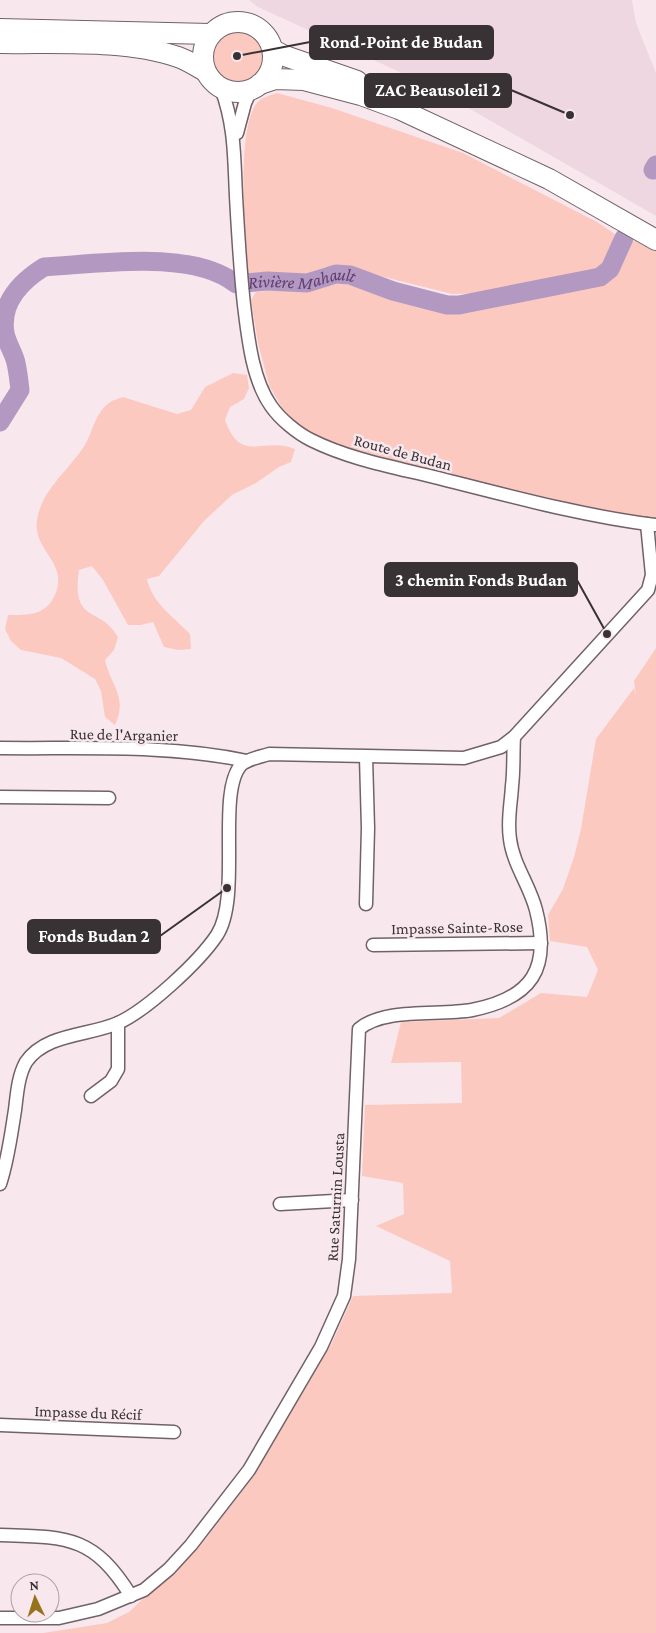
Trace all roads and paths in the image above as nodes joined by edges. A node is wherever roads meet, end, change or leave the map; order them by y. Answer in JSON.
{"nodes":[{"id":1,"x":0,"y":28,"type":"edge"},
{"id":2,"x":210,"y":34,"type":"junction"},
{"id":3,"x":0,"y":43,"type":"edge"},
{"id":4,"x":273,"y":50,"type":"junction"},
{"id":5,"x":205,"y":71,"type":"junction"},
{"id":6,"x":256,"y":87,"type":"junction"},
{"id":7,"x":221,"y":88,"type":"junction"},
{"id":8,"x":235,"y":146,"type":"junction"},
{"id":9,"x":656,"y":231,"type":"edge"},
{"id":10,"x":656,"y":240,"type":"edge"},
{"id":11,"x":652,"y":525,"type":"edge"},
{"id":12,"x":514,"y":737,"type":"junction"},
{"id":13,"x":0,"y":748,"type":"edge"},
{"id":14,"x":366,"y":757,"type":"junction"},
{"id":15,"x":247,"y":761,"type":"junction"},
{"id":16,"x":0,"y":797,"type":"edge"},
{"id":17,"x":109,"y":798,"type":"dead end"},
{"id":18,"x":366,"y":904,"type":"dead end"},
{"id":19,"x":541,"y":942,"type":"junction"},
{"id":20,"x":373,"y":945,"type":"dead end"},
{"id":21,"x":118,"y":1023,"type":"junction"},
{"id":22,"x":91,"y":1096,"type":"dead end"},
{"id":23,"x":0,"y":1184,"type":"edge"},
{"id":24,"x":352,"y":1200,"type":"junction"},
{"id":25,"x":280,"y":1204,"type":"dead end"},
{"id":26,"x":0,"y":1425,"type":"edge"},
{"id":27,"x":174,"y":1432,"type":"dead end"},
{"id":28,"x":0,"y":1535,"type":"edge"},
{"id":29,"x":131,"y":1596,"type":"junction"},
{"id":30,"x":0,"y":1618,"type":"edge"}],
"edges":[{"from":1,"to":2,"type":"highway"},
{"from":2,"to":4,"type":"highway"},
{"from":2,"to":5,"type":"highway"},
{"from":3,"to":5,"type":"highway"},
{"from":4,"to":6,"type":"highway"},
{"from":4,"to":9,"type":"highway"},
{"from":5,"to":7,"type":"highway"},
{"from":6,"to":7,"type":"highway"},
{"from":6,"to":8,"type":"street"},
{"from":6,"to":10,"type":"highway"},
{"from":7,"to":8,"type":"street"},
{"from":8,"to":11,"type":"street","name":"Route de Budan"},
{"from":11,"to":12,"type":"street"},
{"from":12,"to":14,"type":"street"},
{"from":12,"to":19,"type":"street","name":"Rue Saturnin Lousta"},
{"from":13,"to":15,"type":"street","name":"Rue de l'Arganier"},
{"from":14,"to":15,"type":"street"},
{"from":14,"to":18,"type":"street"},
{"from":15,"to":21,"type":"street"},
{"from":16,"to":17,"type":"street"},
{"from":19,"to":20,"type":"street","name":"Impasse Sainte-Rose"},
{"from":19,"to":24,"type":"street","name":"Rue Saturnin Lousta"},
{"from":21,"to":22,"type":"street"},
{"from":21,"to":23,"type":"street"},
{"from":24,"to":25,"type":"street"},
{"from":24,"to":29,"type":"street","name":"Rue Saturnin Lousta"},
{"from":26,"to":27,"type":"street","name":"Impasse du Récif"},
{"from":28,"to":29,"type":"street"},
{"from":29,"to":30,"type":"street","name":"Rue Saturnin Lousta"}]}
